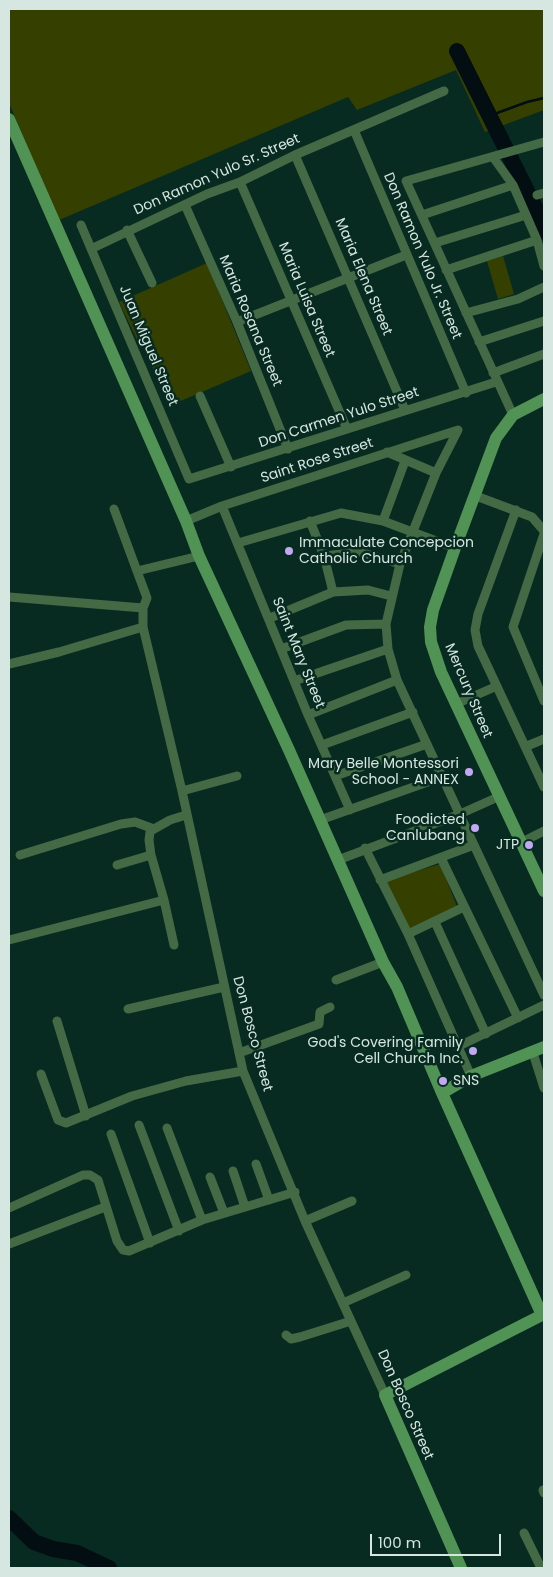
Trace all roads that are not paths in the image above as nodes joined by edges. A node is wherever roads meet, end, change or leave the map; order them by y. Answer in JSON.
{"nodes":[{"id":1,"x":444,"y":91,"type":"dead end"},
{"id":2,"x":9,"y":119,"type":"edge"},
{"id":3,"x":354,"y":130,"type":"junction"},
{"id":4,"x":544,"y":142,"type":"edge"},
{"id":5,"x":295,"y":155,"type":"junction"},
{"id":6,"x":495,"y":156,"type":"junction"},
{"id":7,"x":240,"y":182,"type":"junction"},
{"id":8,"x":513,"y":185,"type":"junction"},
{"id":9,"x":185,"y":205,"type":"junction"},
{"id":10,"x":422,"y":215,"type":"junction"},
{"id":11,"x":526,"y":215,"type":"junction"},
{"id":12,"x":81,"y":225,"type":"dead end"},
{"id":13,"x":127,"y":230,"type":"junction"},
{"id":14,"x":537,"y":240,"type":"junction"},
{"id":15,"x":435,"y":243,"type":"junction"},
{"id":16,"x":92,"y":248,"type":"junction"},
{"id":17,"x":406,"y":255,"type":"junction"},
{"id":18,"x":544,"y":266,"type":"edge"},
{"id":19,"x":446,"y":270,"type":"junction"},
{"id":20,"x":348,"y":276,"type":"junction"},
{"id":21,"x":152,"y":283,"type":"dead end"},
{"id":22,"x":544,"y":287,"type":"edge"},
{"id":23,"x":291,"y":300,"type":"junction"},
{"id":24,"x":466,"y":313,"type":"junction"},
{"id":25,"x":544,"y":321,"type":"edge"},
{"id":26,"x":236,"y":322,"type":"junction"},
{"id":27,"x":479,"y":342,"type":"junction"},
{"id":28,"x":544,"y":354,"type":"edge"},
{"id":29,"x":495,"y":377,"type":"junction"},
{"id":30,"x":466,"y":393,"type":"junction"},
{"id":31,"x":200,"y":396,"type":"dead end"},
{"id":32,"x":544,"y":399,"type":"edge"},
{"id":33,"x":405,"y":410,"type":"junction"},
{"id":34,"x":513,"y":415,"type":"junction"},
{"id":35,"x":348,"y":429,"type":"junction"},
{"id":36,"x":288,"y":449,"type":"junction"},
{"id":37,"x":387,"y":452,"type":"junction"},
{"id":38,"x":405,"y":461,"type":"junction"},
{"id":39,"x":231,"y":467,"type":"junction"},
{"id":40,"x":436,"y":473,"type":"junction"},
{"id":41,"x":189,"y":479,"type":"joint"},
{"id":42,"x":476,"y":496,"type":"junction"},
{"id":43,"x":222,"y":506,"type":"junction"},
{"id":44,"x":114,"y":509,"type":"dead end"},
{"id":45,"x":516,"y":510,"type":"junction"},
{"id":46,"x":186,"y":521,"type":"junction"},
{"id":47,"x":310,"y":521,"type":"junction"},
{"id":48,"x":383,"y":521,"type":"junction"},
{"id":49,"x":414,"y":532,"type":"junction"},
{"id":50,"x":544,"y":533,"type":"edge"},
{"id":51,"x":238,"y":543,"type":"junction"},
{"id":52,"x":455,"y":548,"type":"junction"},
{"id":53,"x":198,"y":556,"type":"junction"},
{"id":54,"x":324,"y":556,"type":"junction"},
{"id":55,"x":400,"y":564,"type":"junction"},
{"id":56,"x":137,"y":571,"type":"junction"},
{"id":57,"x":333,"y":592,"type":"junction"},
{"id":58,"x":391,"y":596,"type":"junction"},
{"id":59,"x":9,"y":597,"type":"edge"},
{"id":60,"x":143,"y":608,"type":"junction"},
{"id":61,"x":270,"y":618,"type":"junction"},
{"id":62,"x":386,"y":624,"type":"junction"},
{"id":63,"x":144,"y":627,"type":"junction"},
{"id":64,"x":388,"y":648,"type":"junction"},
{"id":65,"x":281,"y":649,"type":"junction"},
{"id":66,"x":9,"y":664,"type":"edge"},
{"id":67,"x":294,"y":680,"type":"junction"},
{"id":68,"x":397,"y":680,"type":"junction"},
{"id":69,"x":497,"y":686,"type":"junction"},
{"id":70,"x":544,"y":701,"type":"edge"},
{"id":71,"x":456,"y":704,"type":"junction"},
{"id":72,"x":413,"y":712,"type":"junction"},
{"id":73,"x":308,"y":715,"type":"junction"},
{"id":74,"x":544,"y":740,"type":"edge"},
{"id":75,"x":427,"y":744,"type":"junction"},
{"id":76,"x":322,"y":745,"type":"junction"},
{"id":77,"x":527,"y":746,"type":"junction"},
{"id":78,"x":237,"y":776,"type":"dead end"},
{"id":79,"x":336,"y":776,"type":"junction"},
{"id":80,"x":442,"y":776,"type":"junction"},
{"id":81,"x":543,"y":781,"type":"edge"},
{"id":82,"x":182,"y":790,"type":"junction"},
{"id":83,"x":498,"y":797,"type":"junction"},
{"id":84,"x":350,"y":810,"type":"junction"},
{"id":85,"x":460,"y":814,"type":"junction"},
{"id":86,"x":186,"y":815,"type":"junction"},
{"id":87,"x":320,"y":820,"type":"junction"},
{"id":88,"x":154,"y":829,"type":"junction"},
{"id":89,"x":544,"y":831,"type":"edge"},
{"id":90,"x":522,"y":842,"type":"junction"},
{"id":91,"x":474,"y":844,"type":"junction"},
{"id":92,"x":365,"y":848,"type":"junction"},
{"id":93,"x":150,"y":855,"type":"junction"},
{"id":94,"x":20,"y":856,"type":"dead end"},
{"id":95,"x":440,"y":858,"type":"junction"},
{"id":96,"x":338,"y":860,"type":"junction"},
{"id":97,"x":117,"y":866,"type":"dead end"},
{"id":98,"x":380,"y":880,"type":"junction"},
{"id":99,"x":544,"y":891,"type":"edge"},
{"id":100,"x":164,"y":900,"type":"junction"},
{"id":101,"x":464,"y":907,"type":"junction"},
{"id":102,"x":435,"y":922,"type":"junction"},
{"id":103,"x":408,"y":934,"type":"junction"},
{"id":104,"x":9,"y":940,"type":"edge"},
{"id":105,"x":174,"y":946,"type":"dead end"},
{"id":106,"x":383,"y":962,"type":"junction"},
{"id":107,"x":336,"y":980,"type":"dead end"},
{"id":108,"x":224,"y":987,"type":"junction"},
{"id":109,"x":544,"y":995,"type":"edge"},
{"id":110,"x":544,"y":1005,"type":"edge"},
{"id":111,"x":330,"y":1007,"type":"dead end"},
{"id":112,"x":128,"y":1009,"type":"dead end"},
{"id":113,"x":518,"y":1018,"type":"junction"},
{"id":114,"x":57,"y":1021,"type":"dead end"},
{"id":115,"x":486,"y":1034,"type":"junction"},
{"id":116,"x":459,"y":1046,"type":"junction"},
{"id":117,"x":538,"y":1050,"type":"edge"},
{"id":118,"x":239,"y":1053,"type":"junction"},
{"id":119,"x":243,"y":1071,"type":"junction"},
{"id":120,"x":41,"y":1074,"type":"dead end"},
{"id":121,"x":471,"y":1076,"type":"junction"},
{"id":122,"x":544,"y":1088,"type":"edge"},
{"id":123,"x":442,"y":1093,"type":"junction"},
{"id":124,"x":86,"y":1116,"type":"junction"},
{"id":125,"x":139,"y":1125,"type":"dead end"},
{"id":126,"x":167,"y":1128,"type":"dead end"},
{"id":127,"x":111,"y":1134,"type":"dead end"},
{"id":128,"x":256,"y":1164,"type":"dead end"},
{"id":129,"x":233,"y":1171,"type":"dead end"},
{"id":130,"x":210,"y":1176,"type":"dead end"},
{"id":131,"x":295,"y":1192,"type":"junction"},
{"id":132,"x":269,"y":1200,"type":"junction"},
{"id":133,"x":352,"y":1201,"type":"dead end"},
{"id":134,"x":105,"y":1207,"type":"junction"},
{"id":135,"x":245,"y":1207,"type":"junction"},
{"id":136,"x":9,"y":1208,"type":"edge"},
{"id":137,"x":224,"y":1213,"type":"junction"},
{"id":138,"x":202,"y":1220,"type":"junction"},
{"id":139,"x":305,"y":1221,"type":"junction"},
{"id":140,"x":179,"y":1231,"type":"junction"},
{"id":141,"x":150,"y":1242,"type":"junction"},
{"id":142,"x":9,"y":1244,"type":"edge"},
{"id":143,"x":406,"y":1275,"type":"dead end"},
{"id":144,"x":343,"y":1303,"type":"junction"},
{"id":145,"x":543,"y":1316,"type":"edge"},
{"id":146,"x":351,"y":1321,"type":"junction"},
{"id":147,"x":286,"y":1335,"type":"dead end"},
{"id":148,"x":385,"y":1396,"type":"junction"},
{"id":149,"x":524,"y":1533,"type":"dead end"},
{"id":150,"x":462,"y":1568,"type":"edge"},
{"id":151,"x":541,"y":1568,"type":"edge"}],
"edges":[{"from":1,"to":3,"type":"street","name":"Don Ramon Yulo Sr. Street"},
{"from":2,"to":46,"type":"street"},
{"from":3,"to":5,"type":"street","name":"Don Ramon Yulo Sr. Street"},
{"from":3,"to":17,"type":"street","name":"Don Ramon Yulo Jr. Street"},
{"from":4,"to":6,"type":"street"},
{"from":5,"to":7,"type":"street","name":"Don Ramon Yulo Sr. Street"},
{"from":5,"to":20,"type":"street","name":"Maria Elena Street"},
{"from":6,"to":8,"type":"street"},
{"from":6,"to":10,"type":"street"},
{"from":7,"to":9,"type":"street","name":"Don Ramon Yulo Sr. Street"},
{"from":7,"to":23,"type":"street","name":"Maria Luisa Street"},
{"from":8,"to":10,"type":"street"},
{"from":8,"to":11,"type":"street"},
{"from":9,"to":13,"type":"street","name":"Don Ramon Yulo Sr. Street"},
{"from":9,"to":26,"type":"street","name":"Maria Rosana Street"},
{"from":10,"to":15,"type":"street"},
{"from":11,"to":14,"type":"street"},
{"from":11,"to":15,"type":"street"},
{"from":12,"to":16,"type":"street","name":"Juan Miguel Street"},
{"from":13,"to":16,"type":"street","name":"Don Ramon Yulo Sr. Street"},
{"from":13,"to":21,"type":"street"},
{"from":14,"to":18,"type":"street"},
{"from":14,"to":19,"type":"street"},
{"from":15,"to":19,"type":"street"},
{"from":16,"to":41,"type":"street","name":"Juan Miguel Street"},
{"from":17,"to":20,"type":"street"},
{"from":17,"to":30,"type":"street","name":"Don Ramon Yulo Jr. Street"},
{"from":19,"to":24,"type":"street"},
{"from":20,"to":23,"type":"street"},
{"from":20,"to":33,"type":"street","name":"Maria Elena Street"},
{"from":22,"to":24,"type":"street"},
{"from":23,"to":26,"type":"street"},
{"from":23,"to":35,"type":"street","name":"Maria Luisa Street"},
{"from":24,"to":27,"type":"street"},
{"from":25,"to":27,"type":"street"},
{"from":26,"to":36,"type":"street","name":"Maria Rosana Street"},
{"from":27,"to":29,"type":"street"},
{"from":28,"to":29,"type":"street","name":"Don Carmen Yulo Street"},
{"from":29,"to":30,"type":"street","name":"Don Carmen Yulo Street"},
{"from":29,"to":34,"type":"street"},
{"from":30,"to":33,"type":"street","name":"Don Carmen Yulo Street"},
{"from":31,"to":39,"type":"street"},
{"from":32,"to":34,"type":"street"},
{"from":33,"to":35,"type":"street","name":"Don Carmen Yulo Street"},
{"from":34,"to":42,"type":"street","name":"Mercury Street"},
{"from":35,"to":36,"type":"street","name":"Don Carmen Yulo Street"},
{"from":36,"to":39,"type":"street","name":"Don Carmen Yulo Street"},
{"from":37,"to":38,"type":"street"},
{"from":37,"to":40,"type":"street","name":"Saint Rose Street"},
{"from":37,"to":43,"type":"street","name":"Saint Rose Street"},
{"from":38,"to":40,"type":"street"},
{"from":38,"to":48,"type":"street"},
{"from":39,"to":41,"type":"street","name":"Don Carmen Yulo Street"},
{"from":40,"to":49,"type":"street"},
{"from":42,"to":45,"type":"street"},
{"from":42,"to":52,"type":"street","name":"Mercury Street"},
{"from":43,"to":46,"type":"street","name":"Saint Rose Street"},
{"from":43,"to":51,"type":"street","name":"Saint Mary Street"},
{"from":44,"to":56,"type":"street","name":"Don Bosco Street"},
{"from":45,"to":50,"type":"street"},
{"from":45,"to":69,"type":"street"},
{"from":46,"to":53,"type":"street"},
{"from":47,"to":48,"type":"street"},
{"from":47,"to":51,"type":"street"},
{"from":47,"to":54,"type":"street"},
{"from":48,"to":49,"type":"street"},
{"from":49,"to":52,"type":"street"},
{"from":49,"to":55,"type":"street"},
{"from":50,"to":70,"type":"street"},
{"from":51,"to":61,"type":"street","name":"Saint Mary Street"},
{"from":52,"to":71,"type":"street","name":"Mercury Street"},
{"from":53,"to":56,"type":"street"},
{"from":53,"to":87,"type":"street"},
{"from":54,"to":55,"type":"street"},
{"from":54,"to":57,"type":"street"},
{"from":55,"to":58,"type":"street"},
{"from":56,"to":60,"type":"street","name":"Don Bosco Street"},
{"from":57,"to":58,"type":"street"},
{"from":57,"to":61,"type":"street"},
{"from":58,"to":62,"type":"street"},
{"from":59,"to":60,"type":"street"},
{"from":60,"to":63,"type":"street","name":"Don Bosco Street"},
{"from":61,"to":65,"type":"street","name":"Saint Mary Street"},
{"from":62,"to":64,"type":"street"},
{"from":62,"to":65,"type":"street"},
{"from":63,"to":66,"type":"street"},
{"from":63,"to":82,"type":"street","name":"Don Bosco Street"},
{"from":64,"to":67,"type":"street"},
{"from":64,"to":68,"type":"street"},
{"from":65,"to":67,"type":"street","name":"Saint Mary Street"},
{"from":67,"to":73,"type":"street","name":"Saint Mary Street"},
{"from":68,"to":72,"type":"street"},
{"from":68,"to":73,"type":"street"},
{"from":69,"to":71,"type":"street"},
{"from":69,"to":77,"type":"street"},
{"from":71,"to":83,"type":"street","name":"Mercury Street"},
{"from":72,"to":75,"type":"street"},
{"from":72,"to":76,"type":"street"},
{"from":73,"to":76,"type":"street","name":"Saint Mary Street"},
{"from":74,"to":77,"type":"street"},
{"from":75,"to":79,"type":"street"},
{"from":75,"to":80,"type":"street"},
{"from":76,"to":79,"type":"street","name":"Saint Mary Street"},
{"from":77,"to":81,"type":"street"},
{"from":78,"to":82,"type":"street"},
{"from":79,"to":84,"type":"street","name":"Saint Mary Street"},
{"from":80,"to":84,"type":"street"},
{"from":80,"to":85,"type":"street"},
{"from":82,"to":86,"type":"street","name":"Don Bosco Street"},
{"from":83,"to":85,"type":"street"},
{"from":83,"to":90,"type":"street","name":"Mercury Street"},
{"from":84,"to":87,"type":"street"},
{"from":85,"to":91,"type":"street"},
{"from":85,"to":92,"type":"street"},
{"from":86,"to":88,"type":"street"},
{"from":86,"to":108,"type":"street","name":"Don Bosco Street"},
{"from":87,"to":96,"type":"street"},
{"from":88,"to":93,"type":"street"},
{"from":88,"to":94,"type":"street"},
{"from":89,"to":90,"type":"street"},
{"from":90,"to":99,"type":"street","name":"Mercury Street"},
{"from":91,"to":95,"type":"street"},
{"from":91,"to":109,"type":"street"},
{"from":92,"to":96,"type":"street"},
{"from":92,"to":98,"type":"street"},
{"from":93,"to":97,"type":"street"},
{"from":93,"to":100,"type":"street"},
{"from":95,"to":98,"type":"street"},
{"from":95,"to":101,"type":"street"},
{"from":96,"to":106,"type":"street"},
{"from":98,"to":103,"type":"street"},
{"from":100,"to":104,"type":"street"},
{"from":100,"to":105,"type":"street"},
{"from":101,"to":102,"type":"street"},
{"from":101,"to":113,"type":"street"},
{"from":102,"to":103,"type":"street"},
{"from":102,"to":115,"type":"street"},
{"from":103,"to":116,"type":"street"},
{"from":106,"to":107,"type":"street"},
{"from":106,"to":123,"type":"street"},
{"from":108,"to":112,"type":"street"},
{"from":108,"to":118,"type":"street","name":"Don Bosco Street"},
{"from":110,"to":113,"type":"street"},
{"from":111,"to":118,"type":"street"},
{"from":113,"to":115,"type":"street"},
{"from":114,"to":124,"type":"street"},
{"from":115,"to":116,"type":"street"},
{"from":116,"to":121,"type":"street"},
{"from":117,"to":121,"type":"street"},
{"from":117,"to":122,"type":"street"},
{"from":118,"to":119,"type":"street","name":"Don Bosco Street"},
{"from":119,"to":124,"type":"street"},
{"from":119,"to":131,"type":"street","name":"Don Bosco Street"},
{"from":120,"to":124,"type":"street"},
{"from":121,"to":123,"type":"street"},
{"from":123,"to":145,"type":"street"},
{"from":125,"to":140,"type":"street"},
{"from":126,"to":138,"type":"street"},
{"from":127,"to":141,"type":"street"},
{"from":128,"to":132,"type":"street"},
{"from":129,"to":135,"type":"street"},
{"from":130,"to":137,"type":"street"},
{"from":131,"to":132,"type":"street"},
{"from":131,"to":139,"type":"street","name":"Don Bosco Street"},
{"from":132,"to":135,"type":"street"},
{"from":133,"to":139,"type":"street"},
{"from":134,"to":136,"type":"street"},
{"from":134,"to":141,"type":"street"},
{"from":134,"to":142,"type":"street"},
{"from":135,"to":137,"type":"street"},
{"from":137,"to":138,"type":"street"},
{"from":138,"to":140,"type":"street"},
{"from":139,"to":144,"type":"street","name":"Don Bosco Street"},
{"from":140,"to":141,"type":"street"},
{"from":143,"to":144,"type":"street"},
{"from":144,"to":146,"type":"street","name":"Don Bosco Street"},
{"from":145,"to":148,"type":"street"},
{"from":146,"to":147,"type":"street"},
{"from":146,"to":148,"type":"street","name":"Don Bosco Street"},
{"from":148,"to":150,"type":"street","name":"Don Bosco Street"},
{"from":149,"to":151,"type":"street"}]}
